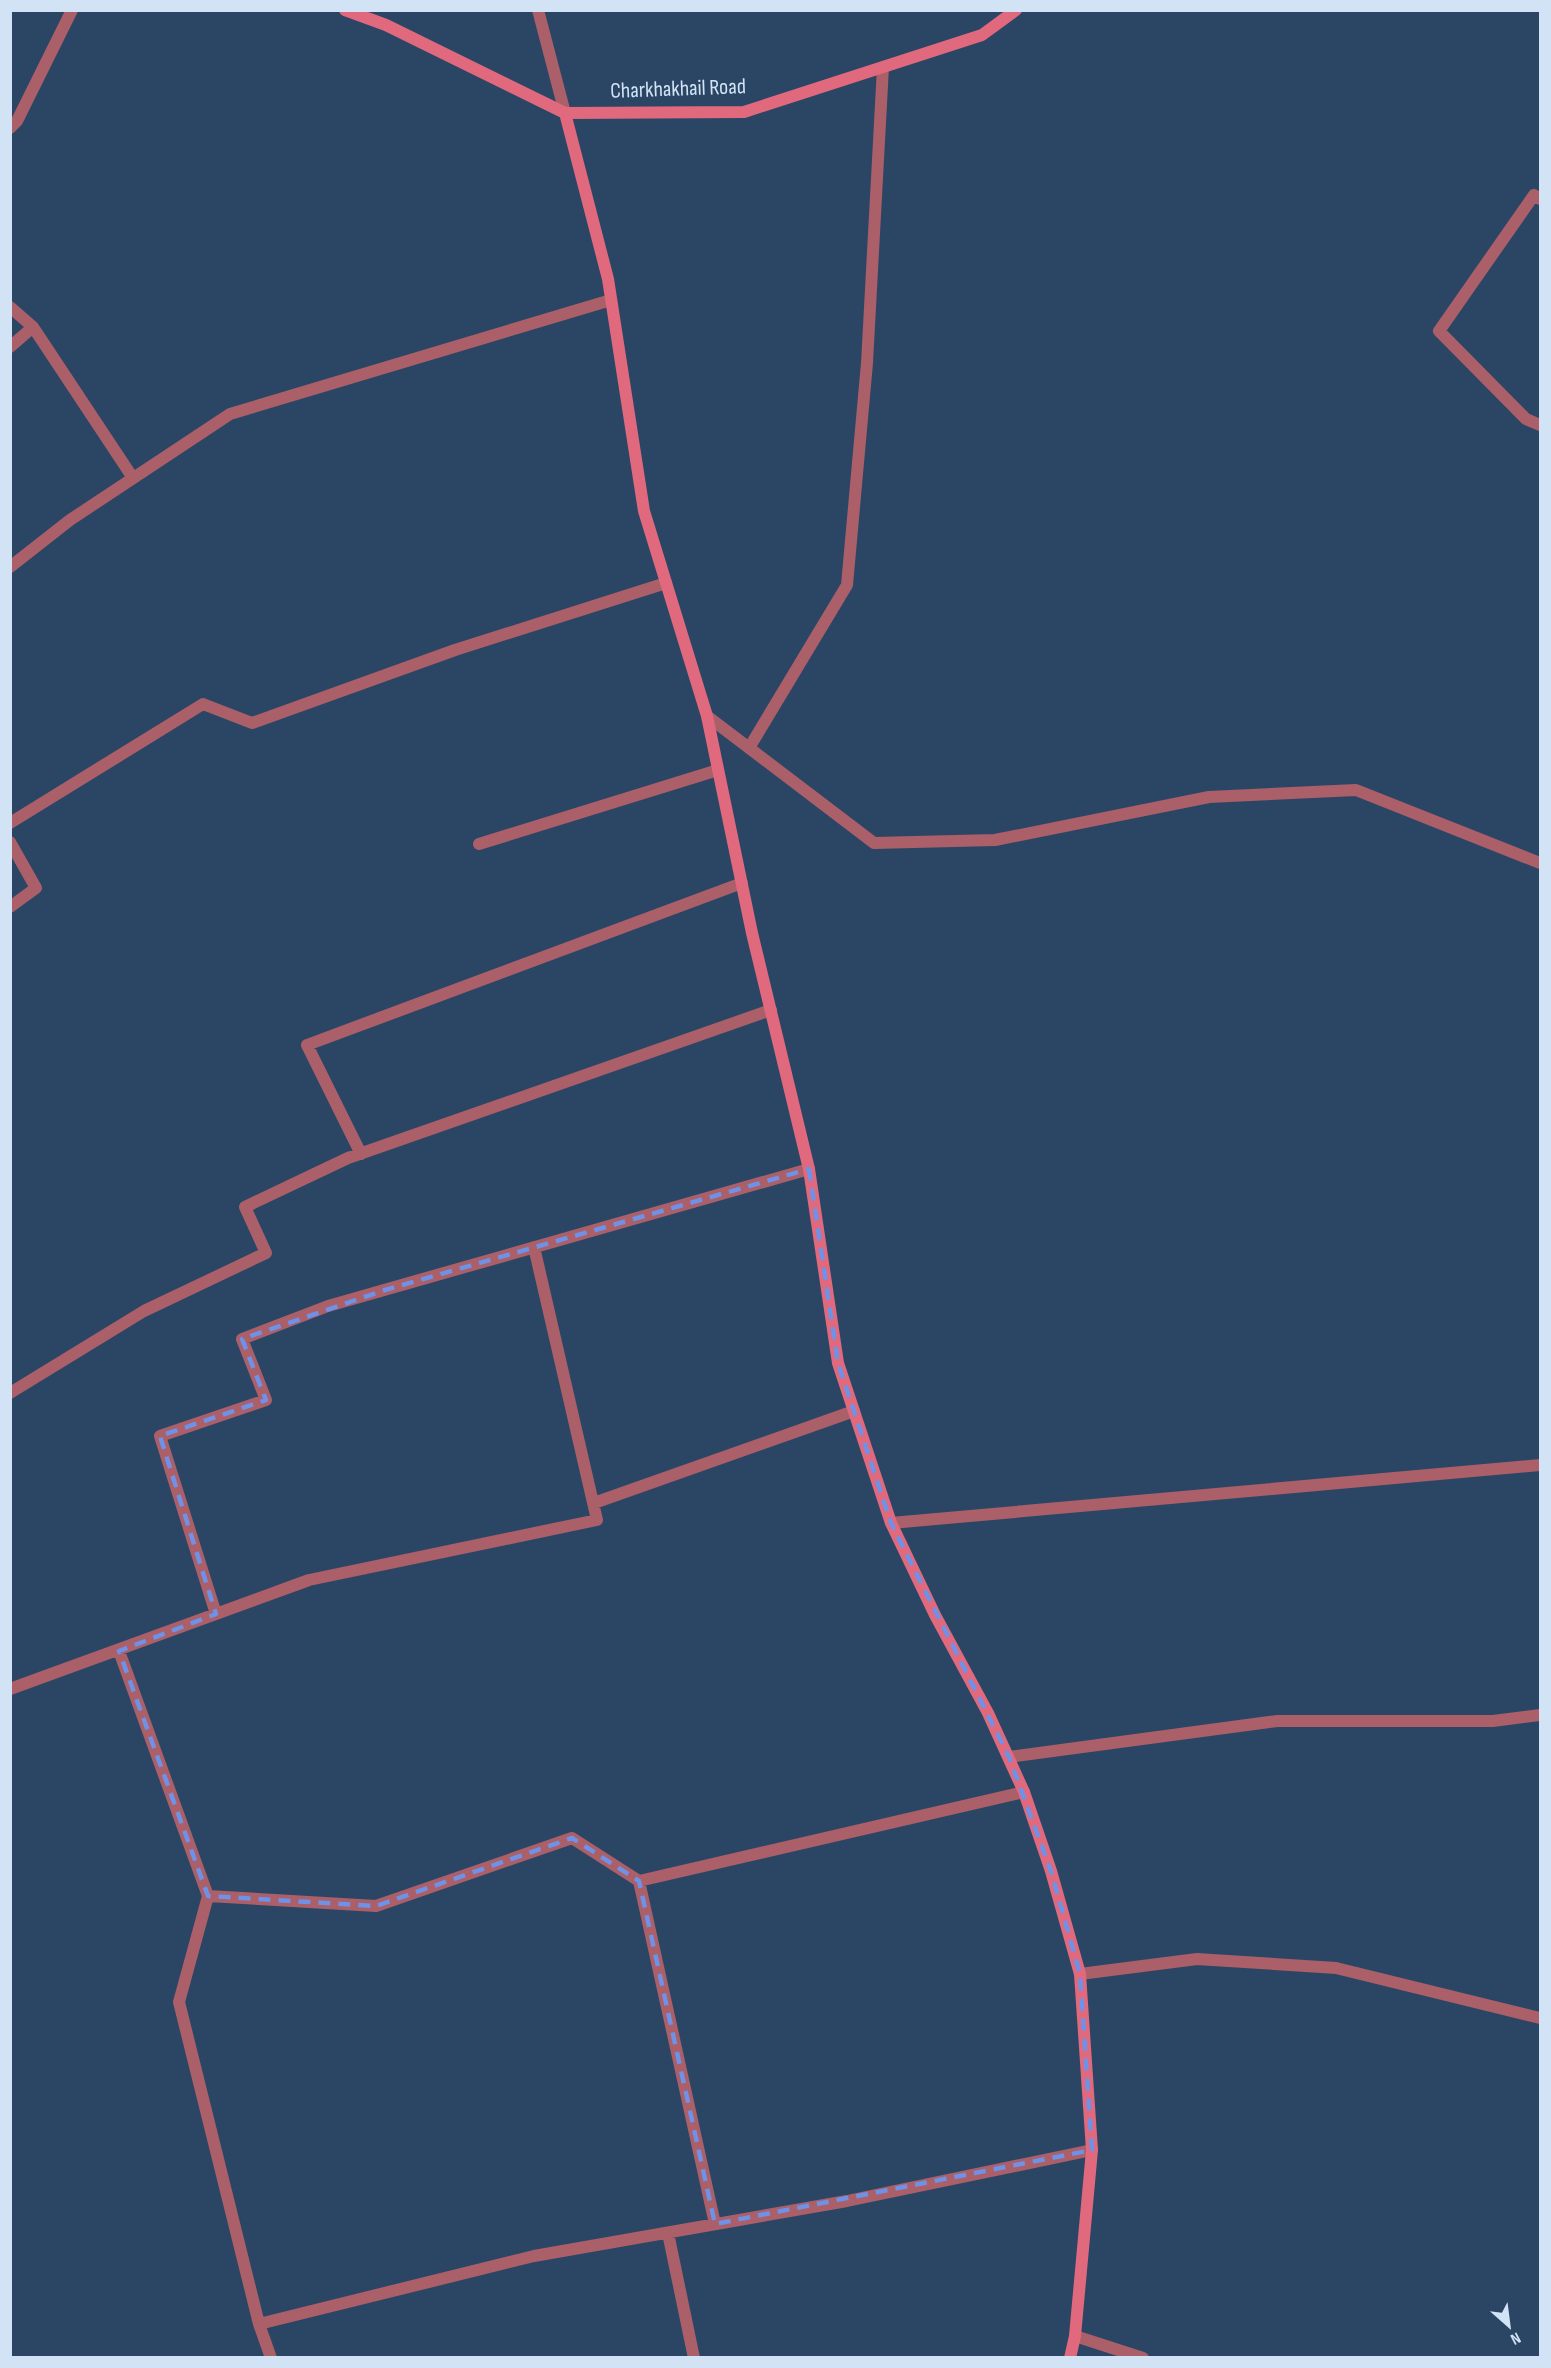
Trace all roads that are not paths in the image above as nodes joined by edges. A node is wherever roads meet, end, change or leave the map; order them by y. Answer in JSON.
{"nodes":[{"id":1,"x":72,"y":10,"type":"edge"},
{"id":2,"x":345,"y":10,"type":"edge"},
{"id":3,"x":538,"y":10,"type":"edge"},
{"id":4,"x":1016,"y":10,"type":"edge"},
{"id":5,"x":883,"y":67,"type":"junction"},
{"id":6,"x":565,"y":113,"type":"junction"},
{"id":7,"x":10,"y":128,"type":"edge"},
{"id":8,"x":1540,"y":199,"type":"edge"},
{"id":9,"x":611,"y":300,"type":"junction"},
{"id":10,"x":10,"y":307,"type":"edge"},
{"id":11,"x":33,"y":327,"type":"junction"},
{"id":12,"x":10,"y":347,"type":"edge"},
{"id":13,"x":1540,"y":425,"type":"edge"},
{"id":14,"x":133,"y":478,"type":"junction"},
{"id":15,"x":10,"y":567,"type":"edge"},
{"id":16,"x":666,"y":583,"type":"junction"},
{"id":17,"x":707,"y":716,"type":"junction"},
{"id":18,"x":749,"y":748,"type":"junction"},
{"id":19,"x":718,"y":770,"type":"junction"},
{"id":20,"x":10,"y":822,"type":"edge"},
{"id":21,"x":10,"y":842,"type":"edge"},
{"id":22,"x":479,"y":844,"type":"dead end"},
{"id":23,"x":1540,"y":863,"type":"edge"},
{"id":24,"x":742,"y":883,"type":"junction"},
{"id":25,"x":10,"y":907,"type":"edge"},
{"id":26,"x":771,"y":1010,"type":"junction"},
{"id":27,"x":361,"y":1154,"type":"junction"},
{"id":28,"x":809,"y":1169,"type":"junction"},
{"id":29,"x":534,"y":1247,"type":"junction"},
{"id":30,"x":10,"y":1393,"type":"edge"},
{"id":31,"x":854,"y":1411,"type":"junction"},
{"id":32,"x":1540,"y":1465,"type":"edge"},
{"id":33,"x":594,"y":1503,"type":"junction"},
{"id":34,"x":891,"y":1523,"type":"junction"},
{"id":35,"x":216,"y":1614,"type":"junction"},
{"id":36,"x":119,"y":1651,"type":"junction"},
{"id":37,"x":10,"y":1689,"type":"edge"},
{"id":38,"x":1540,"y":1715,"type":"edge"},
{"id":39,"x":1009,"y":1756,"type":"junction"},
{"id":40,"x":1024,"y":1792,"type":"junction"},
{"id":41,"x":639,"y":1881,"type":"junction"},
{"id":42,"x":208,"y":1896,"type":"junction"},
{"id":43,"x":1080,"y":1974,"type":"junction"},
{"id":44,"x":1540,"y":2018,"type":"edge"},
{"id":45,"x":1092,"y":2150,"type":"junction"},
{"id":46,"x":715,"y":2224,"type":"junction"},
{"id":47,"x":668,"y":2233,"type":"junction"},
{"id":48,"x":260,"y":2324,"type":"junction"},
{"id":49,"x":1075,"y":2336,"type":"junction"},
{"id":50,"x":271,"y":2358,"type":"edge"},
{"id":51,"x":694,"y":2358,"type":"edge"},
{"id":52,"x":1070,"y":2358,"type":"edge"},
{"id":53,"x":1143,"y":2358,"type":"edge"}],
"edges":[{"from":1,"to":7,"type":"street"},
{"from":2,"to":6,"type":"street","name":"Charkhakhail Road"},
{"from":3,"to":6,"type":"street"},
{"from":4,"to":5,"type":"street","name":"Charkhakhail Road"},
{"from":5,"to":6,"type":"street","name":"Charkhakhail Road"},
{"from":5,"to":18,"type":"street"},
{"from":6,"to":9,"type":"street"},
{"from":8,"to":13,"type":"street"},
{"from":9,"to":14,"type":"street"},
{"from":9,"to":16,"type":"street"},
{"from":10,"to":11,"type":"street"},
{"from":11,"to":12,"type":"street"},
{"from":11,"to":14,"type":"street"},
{"from":14,"to":15,"type":"street"},
{"from":16,"to":17,"type":"street"},
{"from":16,"to":20,"type":"street"},
{"from":17,"to":18,"type":"street"},
{"from":17,"to":19,"type":"street"},
{"from":18,"to":23,"type":"street"},
{"from":19,"to":22,"type":"street"},
{"from":19,"to":24,"type":"street"},
{"from":21,"to":25,"type":"street"},
{"from":24,"to":26,"type":"street"},
{"from":24,"to":27,"type":"street"},
{"from":26,"to":27,"type":"street"},
{"from":26,"to":28,"type":"street"},
{"from":27,"to":30,"type":"street"},
{"from":28,"to":29,"type":"street"},
{"from":28,"to":31,"type":"street"},
{"from":29,"to":33,"type":"street"},
{"from":29,"to":35,"type":"street"},
{"from":31,"to":33,"type":"street"},
{"from":31,"to":34,"type":"street"},
{"from":32,"to":34,"type":"street"},
{"from":33,"to":35,"type":"street"},
{"from":34,"to":39,"type":"street"},
{"from":35,"to":36,"type":"street"},
{"from":36,"to":37,"type":"street"},
{"from":36,"to":42,"type":"street"},
{"from":38,"to":39,"type":"street"},
{"from":39,"to":40,"type":"street"},
{"from":40,"to":41,"type":"street"},
{"from":40,"to":43,"type":"street"},
{"from":41,"to":42,"type":"street"},
{"from":41,"to":46,"type":"street"},
{"from":42,"to":48,"type":"street"},
{"from":43,"to":44,"type":"street"},
{"from":43,"to":45,"type":"street"},
{"from":45,"to":46,"type":"street"},
{"from":45,"to":49,"type":"street"},
{"from":46,"to":47,"type":"street"},
{"from":47,"to":48,"type":"street"},
{"from":47,"to":51,"type":"street"},
{"from":48,"to":50,"type":"street"},
{"from":49,"to":52,"type":"street"},
{"from":49,"to":53,"type":"street"}]}
